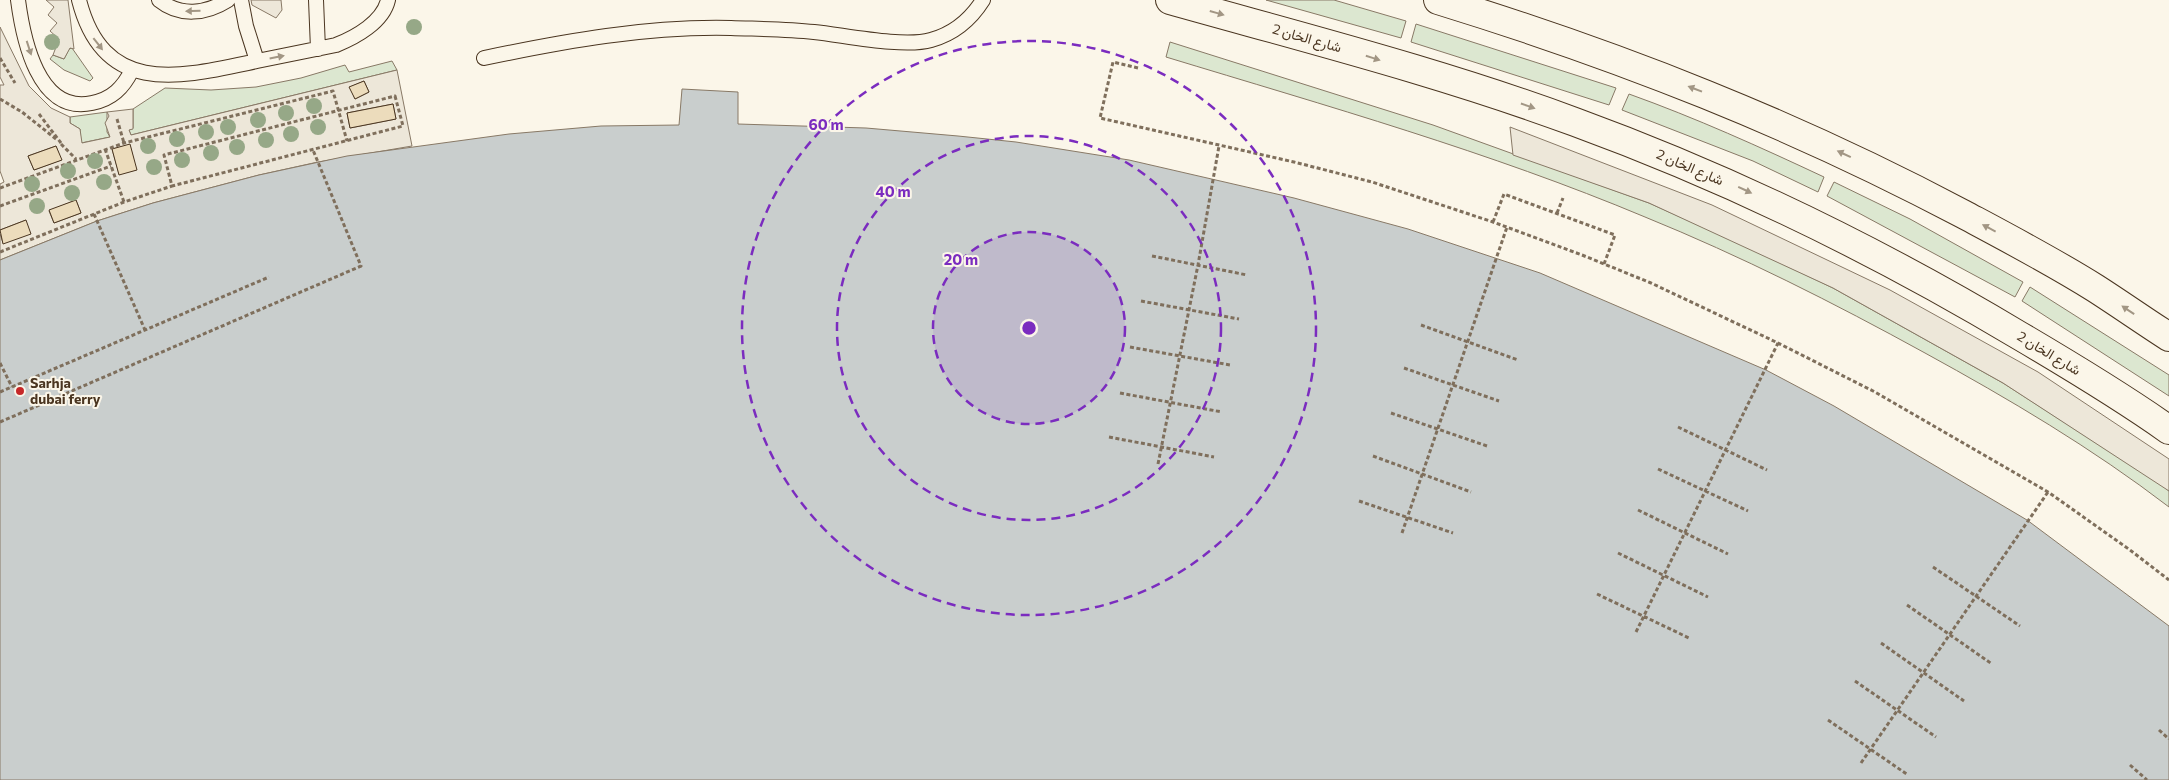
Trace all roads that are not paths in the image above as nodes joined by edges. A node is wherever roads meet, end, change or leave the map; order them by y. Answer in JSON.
{"nodes":[{"id":1,"x":18,"y":0,"type":"edge"},
{"id":2,"x":79,"y":0,"type":"edge"},
{"id":3,"x":159,"y":0,"type":"edge"},
{"id":4,"x":228,"y":0,"type":"edge"},
{"id":5,"x":241,"y":0,"type":"edge"},
{"id":6,"x":316,"y":0,"type":"edge"},
{"id":7,"x":388,"y":0,"type":"edge"},
{"id":8,"x":983,"y":0,"type":"edge"},
{"id":9,"x":1170,"y":0,"type":"edge"},
{"id":10,"x":1438,"y":0,"type":"edge"},
{"id":11,"x":318,"y":49,"type":"junction"},
{"id":12,"x":484,"y":58,"type":"dead end"},
{"id":13,"x":257,"y":61,"type":"junction"},
{"id":14,"x":132,"y":70,"type":"junction"},
{"id":15,"x":2169,"y":337,"type":"edge"},
{"id":16,"x":2169,"y":430,"type":"edge"}],
"edges":[{"from":1,"to":14,"type":"lane","one_way":true},
{"from":2,"to":14,"type":"lane","one_way":true},
{"from":4,"to":3,"type":"lane","one_way":true},
{"from":5,"to":13,"type":"lane"},
{"from":6,"to":11,"type":"lane"},
{"from":7,"to":11,"type":"lane"},
{"from":8,"to":12,"type":"lane"},
{"from":9,"to":16,"type":"main road","name":"شارع الخان 2","one_way":true},
{"from":15,"to":10,"type":"main road","one_way":true},
{"from":13,"to":11,"type":"lane","one_way":true},
{"from":13,"to":14,"type":"lane"}]}
